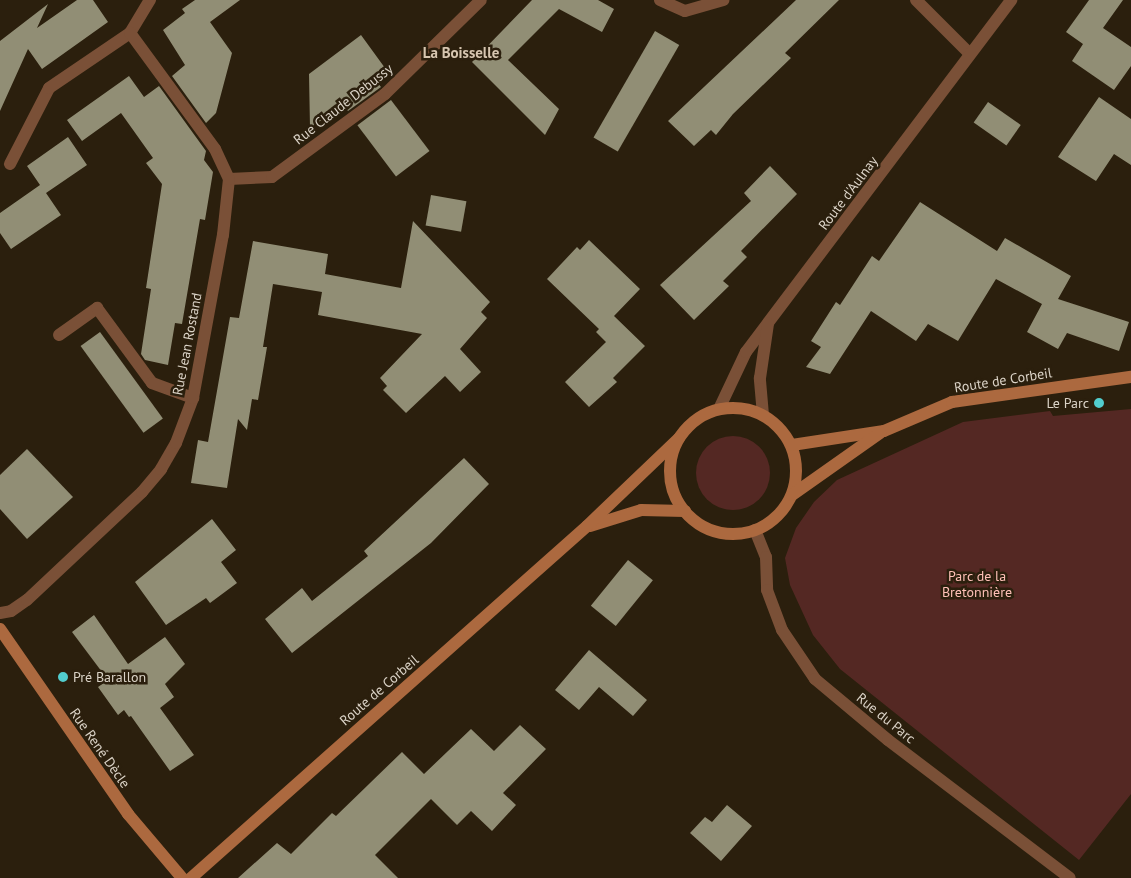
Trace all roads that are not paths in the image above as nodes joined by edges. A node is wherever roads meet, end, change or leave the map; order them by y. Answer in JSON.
{"nodes":[{"id":1,"x":150,"y":0,"type":"edge"},
{"id":2,"x":481,"y":0,"type":"edge"},
{"id":3,"x":660,"y":0,"type":"edge"},
{"id":4,"x":723,"y":0,"type":"edge"},
{"id":5,"x":916,"y":0,"type":"edge"},
{"id":6,"x":1011,"y":0,"type":"edge"},
{"id":7,"x":130,"y":33,"type":"junction"},
{"id":8,"x":970,"y":54,"type":"junction"},
{"id":9,"x":10,"y":164,"type":"dead end"},
{"id":10,"x":229,"y":179,"type":"junction"},
{"id":11,"x":769,"y":321,"type":"junction"},
{"id":12,"x":59,"y":335,"type":"dead end"},
{"id":13,"x":1131,"y":377,"type":"edge"},
{"id":14,"x":193,"y":398,"type":"junction"},
{"id":15,"x":719,"y":409,"type":"junction"},
{"id":16,"x":763,"y":415,"type":"junction"},
{"id":17,"x":884,"y":431,"type":"junction"},
{"id":18,"x":679,"y":438,"type":"junction"},
{"id":19,"x":792,"y":445,"type":"junction"},
{"id":20,"x":792,"y":495,"type":"junction"},
{"id":21,"x":685,"y":511,"type":"junction"},
{"id":22,"x":588,"y":526,"type":"junction"},
{"id":23,"x":755,"y":530,"type":"junction"},
{"id":24,"x":0,"y":613,"type":"edge"},
{"id":25,"x":0,"y":629,"type":"edge"},
{"id":26,"x":182,"y":878,"type":"edge"},
{"id":27,"x":191,"y":878,"type":"edge"},
{"id":28,"x":1070,"y":878,"type":"edge"}],
"edges":[{"from":1,"to":7,"type":"street"},
{"from":2,"to":10,"type":"street","name":"Rue Claude Debussy"},
{"from":3,"to":4,"type":"street"},
{"from":5,"to":8,"type":"street"},
{"from":6,"to":8,"type":"street","name":"Route d'Aulnay"},
{"from":7,"to":9,"type":"street"},
{"from":7,"to":10,"type":"street"},
{"from":8,"to":11,"type":"street","name":"Route d'Aulnay"},
{"from":10,"to":14,"type":"street","name":"Rue Jean Rostand"},
{"from":11,"to":15,"type":"street","name":"Route d'Aulnay"},
{"from":11,"to":16,"type":"street"},
{"from":12,"to":14,"type":"street"},
{"from":13,"to":17,"type":"main road","name":"Route de Corbeil"},
{"from":14,"to":24,"type":"street","name":"Rue Jean Rostand"},
{"from":15,"to":16,"type":"main road"},
{"from":15,"to":18,"type":"main road"},
{"from":16,"to":19,"type":"main road"},
{"from":17,"to":19,"type":"main road","name":"Route de Corbeil"},
{"from":17,"to":20,"type":"main road","name":"Route de Corbeil"},
{"from":18,"to":21,"type":"main road"},
{"from":18,"to":22,"type":"main road","name":"Route de Corbeil"},
{"from":19,"to":20,"type":"main road"},
{"from":20,"to":23,"type":"main road"},
{"from":21,"to":22,"type":"main road"},
{"from":21,"to":23,"type":"main road"},
{"from":22,"to":27,"type":"main road","name":"Route de Corbeil"},
{"from":23,"to":28,"type":"street","name":"Rue du Parc"},
{"from":25,"to":26,"type":"main road","name":"Rue René Dècle"}]}
